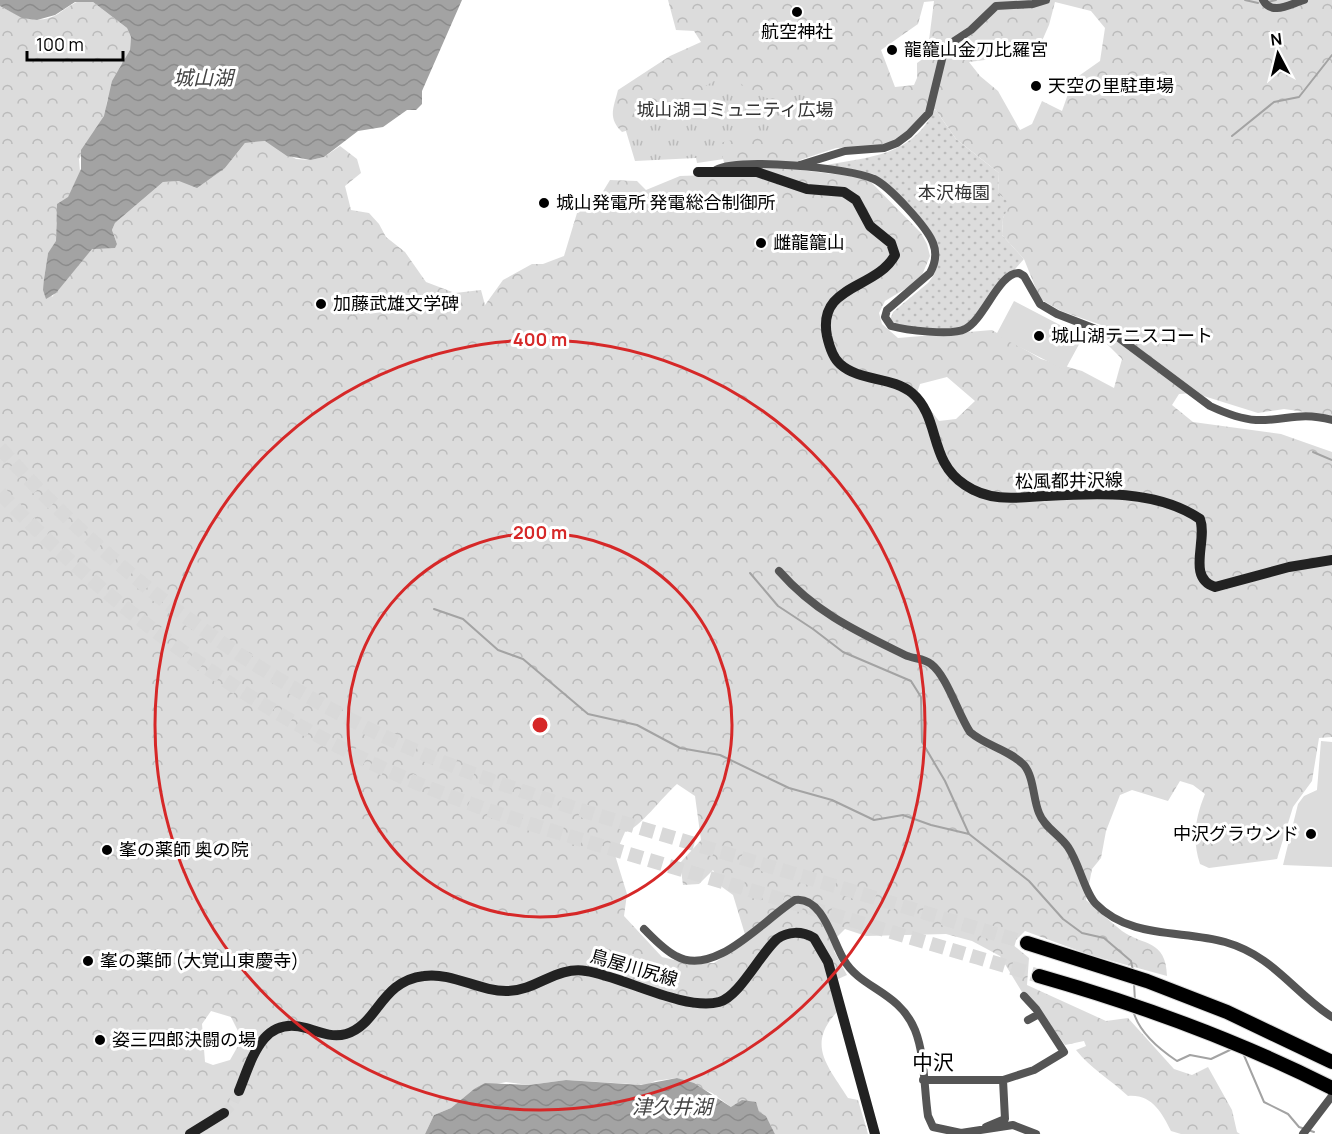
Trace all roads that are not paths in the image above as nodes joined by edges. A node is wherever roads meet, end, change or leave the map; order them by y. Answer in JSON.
{"nodes":[{"id":1,"x":1046,"y":0,"type":"edge"},
{"id":2,"x":1263,"y":0,"type":"edge"},
{"id":3,"x":1304,"y":0,"type":"edge"},
{"id":4,"x":798,"y":166,"type":"junction"},
{"id":5,"x":716,"y":170,"type":"junction"},
{"id":6,"x":698,"y":172,"type":"dead end"},
{"id":7,"x":1332,"y":420,"type":"edge"},
{"id":8,"x":1332,"y":560,"type":"edge"},
{"id":9,"x":779,"y":571,"type":"dead end"},
{"id":10,"x":644,"y":929,"type":"dead end"},
{"id":11,"x":1027,"y":943,"type":"tunnel mouth"},
{"id":12,"x":1040,"y":976,"type":"tunnel mouth"},
{"id":13,"x":1024,"y":996,"type":"dead end"},
{"id":14,"x":1039,"y":1014,"type":"junction"},
{"id":15,"x":1332,"y":1017,"type":"edge"},
{"id":16,"x":1028,"y":1020,"type":"dead end"},
{"id":17,"x":1332,"y":1062,"type":"edge"},
{"id":18,"x":923,"y":1080,"type":"junction"},
{"id":19,"x":1003,"y":1080,"type":"junction"},
{"id":20,"x":1332,"y":1088,"type":"edge"},
{"id":21,"x":239,"y":1090,"type":"tunnel mouth"},
{"id":22,"x":1332,"y":1096,"type":"edge"},
{"id":23,"x":224,"y":1113,"type":"tunnel mouth"},
{"id":24,"x":983,"y":1130,"type":"junction"},
{"id":25,"x":190,"y":1134,"type":"edge"},
{"id":26,"x":875,"y":1134,"type":"edge"},
{"id":27,"x":1036,"y":1134,"type":"edge"},
{"id":28,"x":1303,"y":1134,"type":"edge"}],
"edges":[{"from":1,"to":4,"type":"street"},
{"from":2,"to":3,"type":"street"},
{"from":4,"to":5,"type":"street","name":"松風都井沢線"},
{"from":4,"to":7,"type":"street","name":"松風都井沢線"},
{"from":5,"to":6,"type":"street","name":"松風都井沢線"},
{"from":5,"to":8,"type":"street","name":"松風都井沢線"},
{"from":9,"to":15,"type":"street"},
{"from":10,"to":18,"type":"street"},
{"from":11,"to":17,"type":"highway"},
{"from":12,"to":20,"type":"highway"},
{"from":13,"to":14,"type":"street"},
{"from":14,"to":16,"type":"street"},
{"from":14,"to":19,"type":"street"},
{"from":18,"to":19,"type":"street"},
{"from":18,"to":24,"type":"street"},
{"from":19,"to":24,"type":"street"},
{"from":21,"to":26,"type":"street","name":"鳥屋川尻線"},
{"from":22,"to":28,"type":"street"},
{"from":23,"to":25,"type":"street"},
{"from":24,"to":27,"type":"street"}]}
